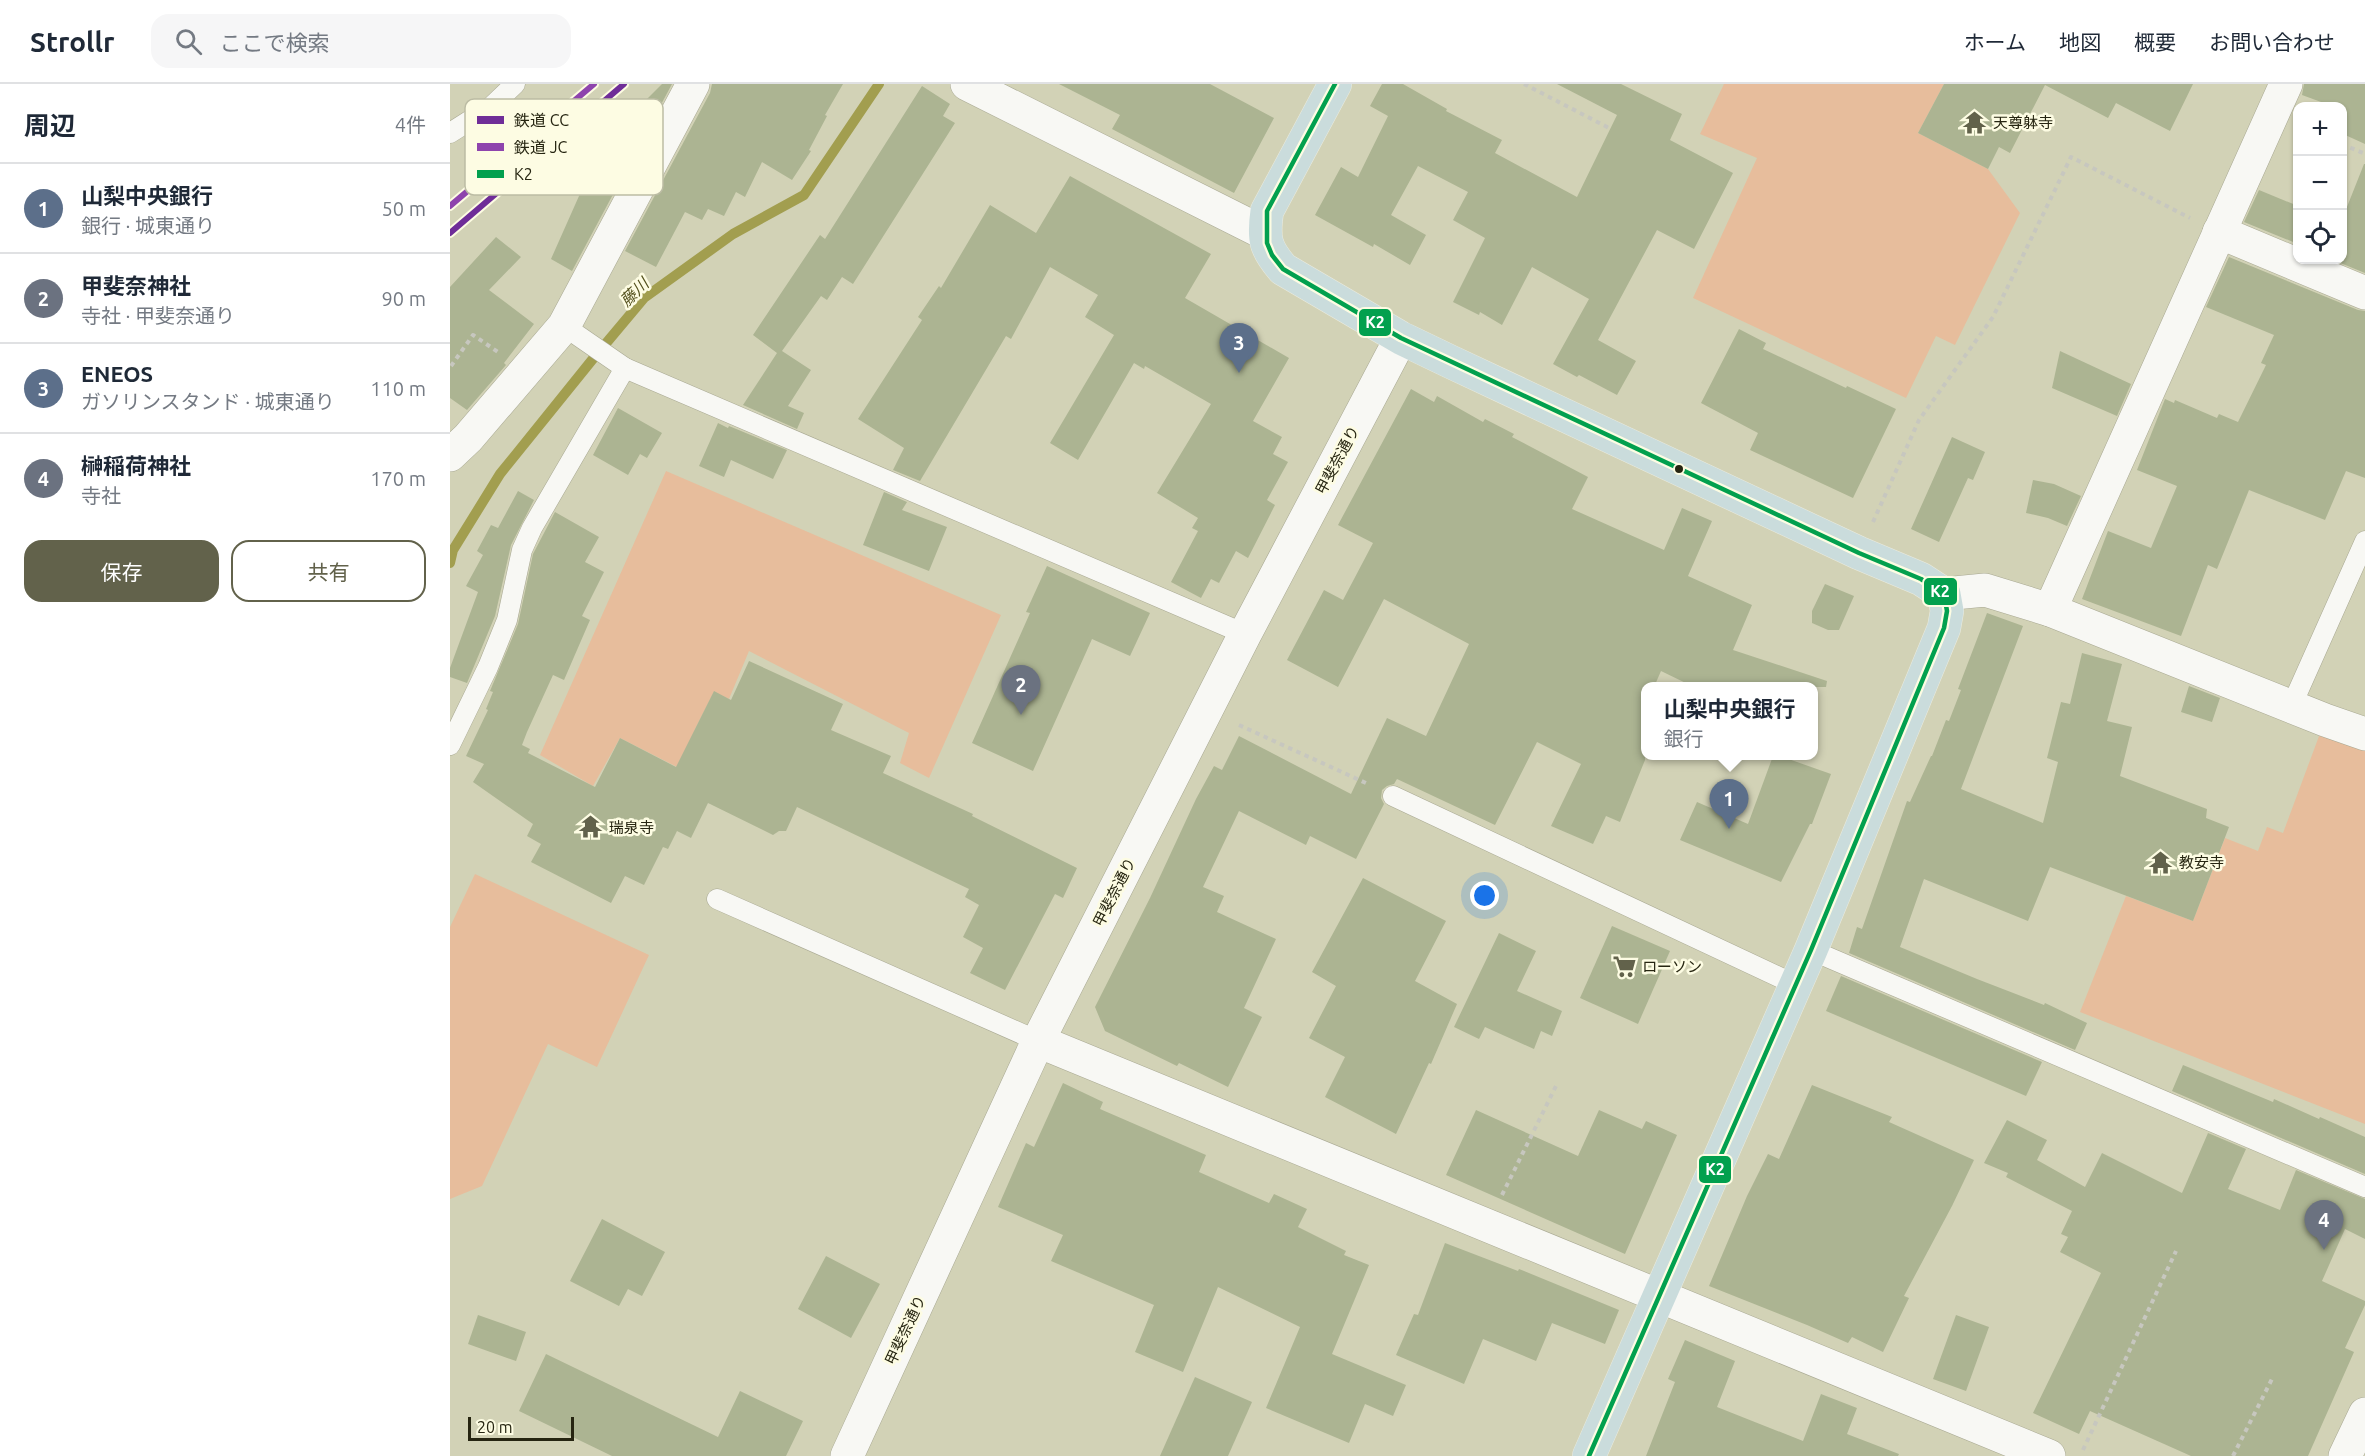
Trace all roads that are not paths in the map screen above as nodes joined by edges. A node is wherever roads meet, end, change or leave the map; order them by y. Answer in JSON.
{"nodes":[{"id":1,"x":515,"y":84,"type":"edge"},
{"id":2,"x":693,"y":84,"type":"edge"},
{"id":3,"x":967,"y":84,"type":"edge"},
{"id":4,"x":1335,"y":84,"type":"edge"},
{"id":5,"x":2286,"y":84,"type":"edge"},
{"id":6,"x":499,"y":99,"type":"edge"},
{"id":7,"x":465,"y":123,"type":"edge"},
{"id":8,"x":450,"y":133,"type":"edge"},
{"id":9,"x":663,"y":147,"type":"edge"},
{"id":10,"x":640,"y":195,"type":"edge"},
{"id":11,"x":2219,"y":232,"type":"junction"},
{"id":12,"x":1264,"y":233,"type":"junction"},
{"id":13,"x":2365,"y":293,"type":"edge"},
{"id":14,"x":575,"y":332,"type":"junction"},
{"id":15,"x":1401,"y":338,"type":"junction"},
{"id":16,"x":619,"y":364,"type":"junction"},
{"id":17,"x":450,"y":455,"type":"edge"},
{"id":18,"x":2365,"y":541,"type":"edge"},
{"id":19,"x":1944,"y":594,"type":"junction"},
{"id":20,"x":2050,"y":610,"type":"junction"},
{"id":21,"x":1245,"y":634,"type":"junction"},
{"id":22,"x":2291,"y":707,"type":"junction"},
{"id":23,"x":2365,"y":734,"type":"edge"},
{"id":24,"x":450,"y":745,"type":"edge"},
{"id":25,"x":1393,"y":796,"type":"road end"},
{"id":26,"x":717,"y":898,"type":"dead end"},
{"id":27,"x":1811,"y":950,"type":"junction"},
{"id":28,"x":1796,"y":985,"type":"junction"},
{"id":29,"x":1038,"y":1041,"type":"junction"},
{"id":30,"x":2365,"y":1187,"type":"edge"},
{"id":31,"x":1658,"y":1296,"type":"junction"},
{"id":32,"x":2365,"y":1414,"type":"edge"},
{"id":33,"x":847,"y":1456,"type":"edge"},
{"id":34,"x":1588,"y":1456,"type":"edge"},
{"id":35,"x":2049,"y":1456,"type":"edge"},
{"id":36,"x":2345,"y":1456,"type":"edge"}],
"edges":[{"from":1,"to":6,"type":"lane"},
{"from":2,"to":9,"type":"street"},
{"from":3,"to":12,"type":"street"},
{"from":4,"to":12,"type":"highway"},
{"from":5,"to":11,"type":"street"},
{"from":7,"to":8,"type":"lane"},
{"from":10,"to":14,"type":"street"},
{"from":11,"to":13,"type":"street"},
{"from":11,"to":20,"type":"street"},
{"from":12,"to":15,"type":"highway"},
{"from":14,"to":16,"type":"lane"},
{"from":14,"to":17,"type":"street"},
{"from":15,"to":19,"type":"highway"},
{"from":15,"to":21,"type":"street","name":"甲斐奈通り"},
{"from":16,"to":21,"type":"lane"},
{"from":16,"to":24,"type":"lane"},
{"from":18,"to":22,"type":"lane"},
{"from":19,"to":20,"type":"street"},
{"from":19,"to":27,"type":"highway"},
{"from":20,"to":22,"type":"street"},
{"from":21,"to":29,"type":"street","name":"甲斐奈通り"},
{"from":22,"to":23,"type":"street"},
{"from":25,"to":28,"type":"lane"},
{"from":26,"to":29,"type":"lane"},
{"from":27,"to":28,"type":"highway"},
{"from":27,"to":30,"type":"lane"},
{"from":28,"to":31,"type":"highway"},
{"from":29,"to":31,"type":"street"},
{"from":29,"to":33,"type":"street","name":"甲斐奈通り"},
{"from":31,"to":34,"type":"highway"},
{"from":31,"to":35,"type":"street"},
{"from":32,"to":36,"type":"street"}]}
